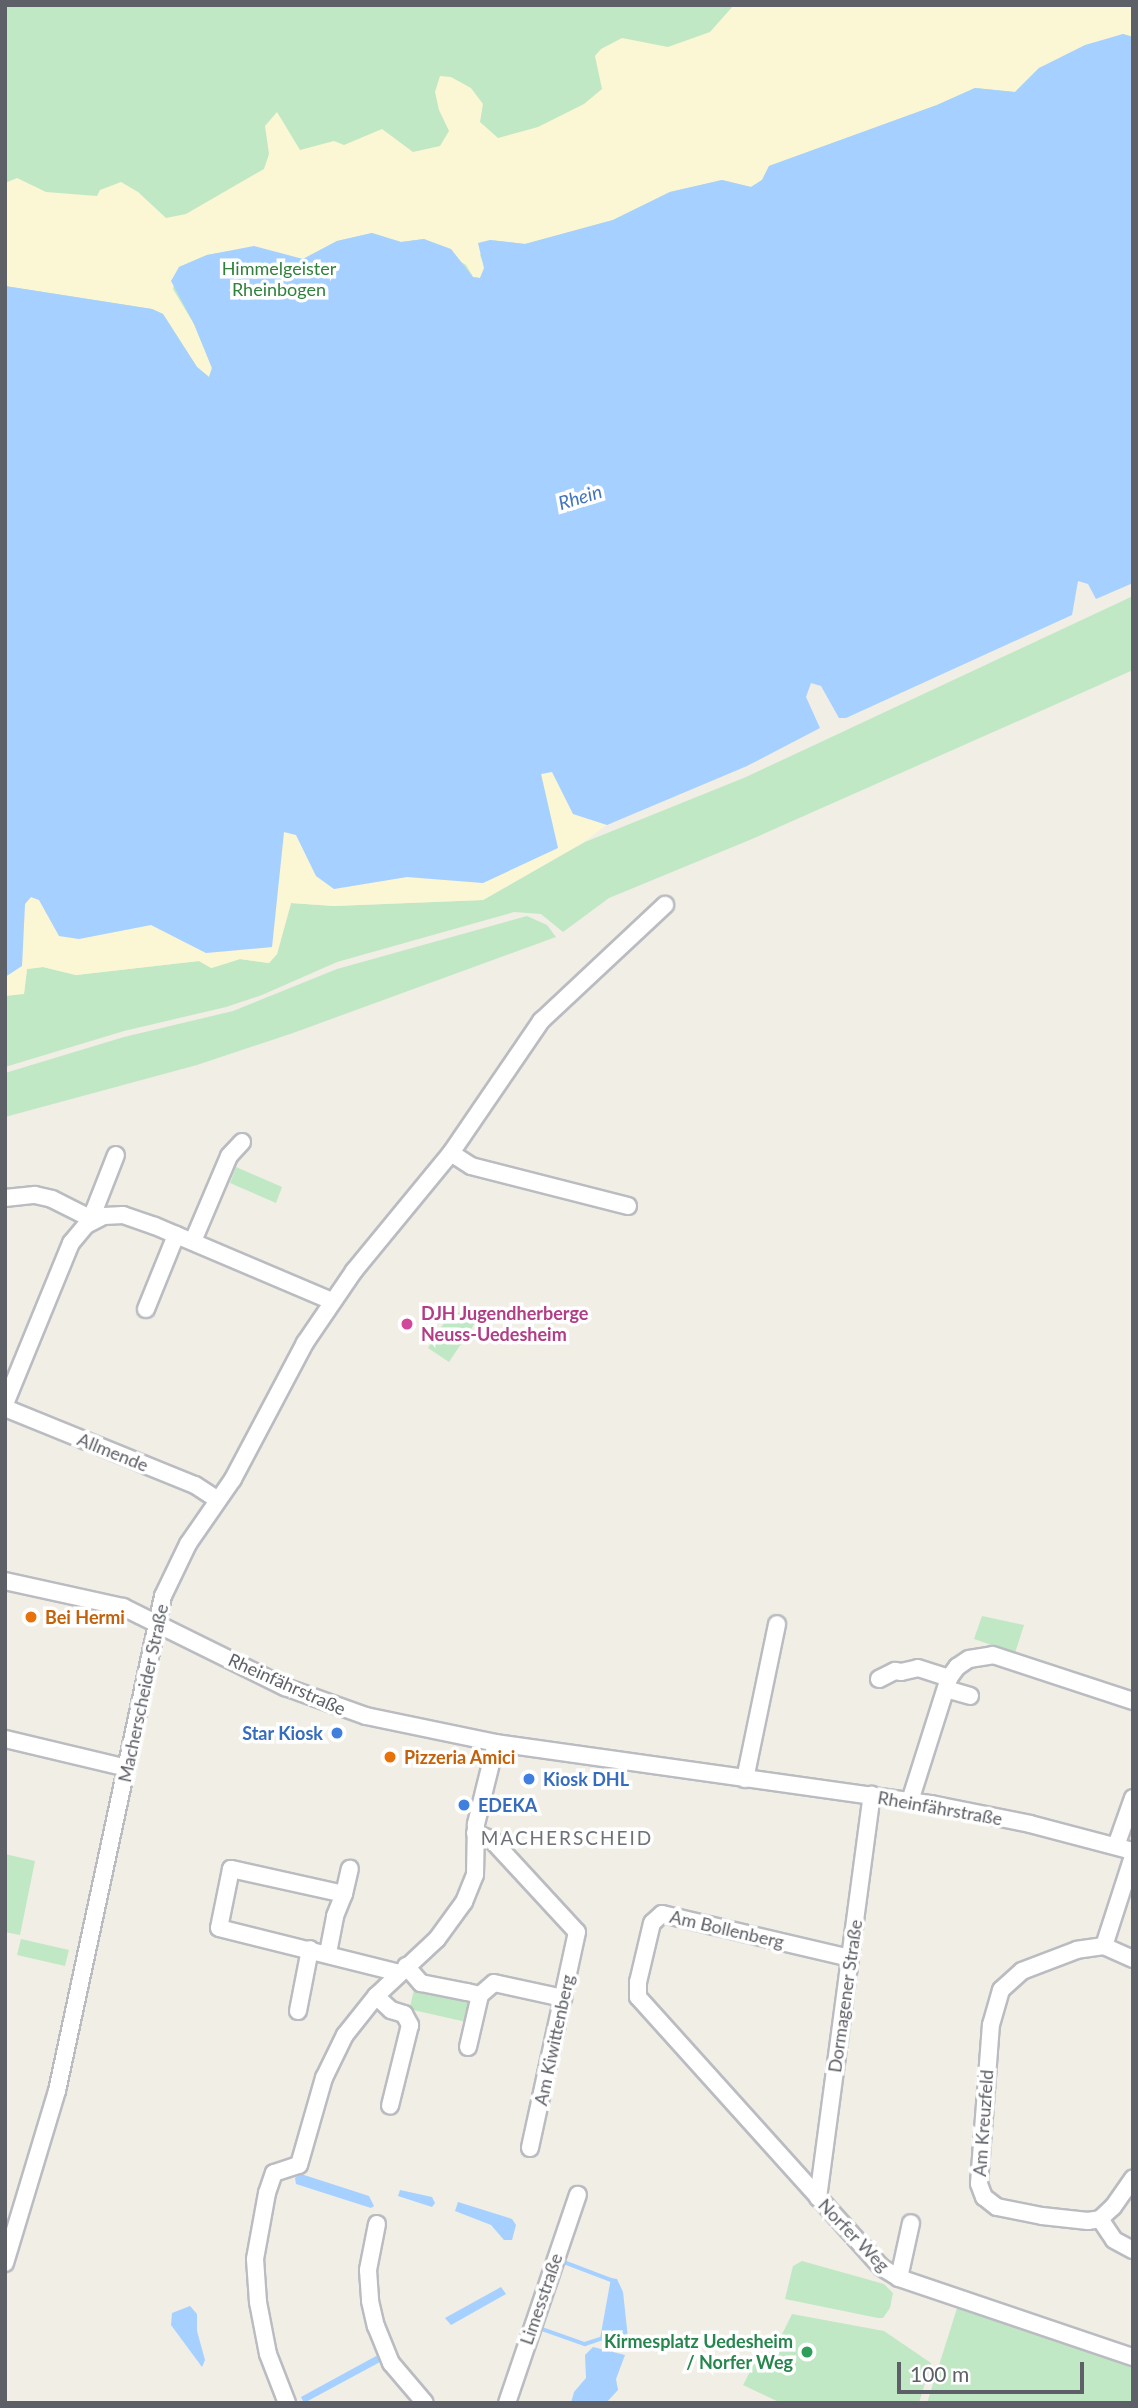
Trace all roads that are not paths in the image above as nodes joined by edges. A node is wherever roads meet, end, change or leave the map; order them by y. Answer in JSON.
{"nodes":[{"id":1,"x":665,"y":905,"type":"dead end"},
{"id":2,"x":242,"y":1142,"type":"dead end"},
{"id":3,"x":451,"y":1153,"type":"junction"},
{"id":4,"x":116,"y":1155,"type":"dead end"},
{"id":5,"x":5,"y":1198,"type":"edge"},
{"id":6,"x":628,"y":1206,"type":"dead end"},
{"id":7,"x":94,"y":1220,"type":"junction"},
{"id":8,"x":176,"y":1235,"type":"junction"},
{"id":9,"x":193,"y":1241,"type":"junction"},
{"id":10,"x":332,"y":1301,"type":"junction"},
{"id":11,"x":146,"y":1309,"type":"dead end"},
{"id":12,"x":5,"y":1406,"type":"edge"},
{"id":13,"x":218,"y":1500,"type":"junction"},
{"id":14,"x":5,"y":1581,"type":"edge"},
{"id":15,"x":157,"y":1623,"type":"junction"},
{"id":16,"x":777,"y":1624,"type":"dead end"},
{"id":17,"x":879,"y":1679,"type":"dead end"},
{"id":18,"x":948,"y":1683,"type":"junction"},
{"id":19,"x":970,"y":1696,"type":"dead end"},
{"id":20,"x":1133,"y":1701,"type":"edge"},
{"id":21,"x":5,"y":1738,"type":"edge"},
{"id":22,"x":496,"y":1743,"type":"junction"},
{"id":23,"x":127,"y":1768,"type":"junction"},
{"id":24,"x":745,"y":1779,"type":"junction"},
{"id":25,"x":872,"y":1795,"type":"junction"},
{"id":26,"x":1133,"y":1798,"type":"edge"},
{"id":27,"x":910,"y":1801,"type":"junction"},
{"id":28,"x":475,"y":1833,"type":"junction"},
{"id":29,"x":1116,"y":1846,"type":"junction"},
{"id":30,"x":1133,"y":1853,"type":"edge"},
{"id":31,"x":350,"y":1869,"type":"dead end"},
{"id":32,"x":344,"y":1894,"type":"junction"},
{"id":33,"x":1104,"y":1946,"type":"junction"},
{"id":34,"x":310,"y":1949,"type":"junction"},
{"id":35,"x":328,"y":1953,"type":"junction"},
{"id":36,"x":850,"y":1958,"type":"junction"},
{"id":37,"x":1133,"y":1959,"type":"edge"},
{"id":38,"x":402,"y":1969,"type":"junction"},
{"id":39,"x":480,"y":1995,"type":"junction"},
{"id":40,"x":376,"y":1996,"type":"junction"},
{"id":41,"x":563,"y":1998,"type":"junction"},
{"id":42,"x":644,"y":2008,"type":"joint"},
{"id":43,"x":298,"y":2011,"type":"dead end"},
{"id":44,"x":468,"y":2047,"type":"dead end"},
{"id":45,"x":390,"y":2106,"type":"dead end"},
{"id":46,"x":530,"y":2148,"type":"dead end"},
{"id":47,"x":1133,"y":2178,"type":"edge"},
{"id":48,"x":578,"y":2195,"type":"dead end"},
{"id":49,"x":818,"y":2198,"type":"junction"},
{"id":50,"x":1100,"y":2219,"type":"junction"},
{"id":51,"x":911,"y":2223,"type":"dead end"},
{"id":52,"x":377,"y":2224,"type":"dead end"},
{"id":53,"x":1133,"y":2250,"type":"edge"},
{"id":54,"x":5,"y":2263,"type":"edge"},
{"id":55,"x":899,"y":2278,"type":"junction"},
{"id":56,"x":1133,"y":2357,"type":"edge"},
{"id":57,"x":287,"y":2403,"type":"edge"},
{"id":58,"x":425,"y":2403,"type":"edge"},
{"id":59,"x":507,"y":2403,"type":"edge"}],
"edges":[{"from":1,"to":3,"type":"street","name":"Macherscheider Straße"},
{"from":2,"to":9,"type":"street"},
{"from":3,"to":6,"type":"street"},
{"from":3,"to":10,"type":"street","name":"Macherscheider Straße"},
{"from":4,"to":7,"type":"street","name":"Allmende"},
{"from":5,"to":7,"type":"street"},
{"from":7,"to":8,"type":"street"},
{"from":7,"to":12,"type":"street","name":"Allmende"},
{"from":8,"to":9,"type":"street"},
{"from":8,"to":11,"type":"street"},
{"from":9,"to":10,"type":"street"},
{"from":10,"to":13,"type":"street","name":"Macherscheider Straße"},
{"from":12,"to":13,"type":"street","name":"Allmende"},
{"from":13,"to":15,"type":"street","name":"Macherscheider Straße"},
{"from":14,"to":15,"type":"street","name":"Rheinfährstraße"},
{"from":15,"to":22,"type":"street","name":"Rheinfährstraße"},
{"from":15,"to":23,"type":"street","name":"Macherscheider Straße"},
{"from":16,"to":24,"type":"street"},
{"from":17,"to":18,"type":"street"},
{"from":18,"to":19,"type":"street"},
{"from":18,"to":20,"type":"street"},
{"from":18,"to":27,"type":"street"},
{"from":21,"to":23,"type":"street"},
{"from":22,"to":24,"type":"street","name":"Rheinfährstraße"},
{"from":22,"to":28,"type":"street"},
{"from":23,"to":54,"type":"street","name":"Macherscheider Straße"},
{"from":24,"to":25,"type":"street","name":"Rheinfährstraße"},
{"from":25,"to":27,"type":"street","name":"Rheinfährstraße"},
{"from":25,"to":36,"type":"street","name":"Dormagener Straße"},
{"from":26,"to":29,"type":"street"},
{"from":27,"to":29,"type":"street","name":"Rheinfährstraße"},
{"from":28,"to":38,"type":"street"},
{"from":28,"to":41,"type":"street","name":"Am Kiwittenberg"},
{"from":29,"to":30,"type":"street","name":"Rheinfährstraße"},
{"from":30,"to":33,"type":"street"},
{"from":31,"to":32,"type":"street"},
{"from":32,"to":34,"type":"street"},
{"from":32,"to":35,"type":"street"},
{"from":33,"to":37,"type":"street"},
{"from":33,"to":50,"type":"street","name":"Am Kreuzfeld"},
{"from":34,"to":35,"type":"street"},
{"from":34,"to":43,"type":"street"},
{"from":35,"to":38,"type":"street"},
{"from":36,"to":42,"type":"street","name":"Am Bollenberg"},
{"from":36,"to":49,"type":"street","name":"Dormagener Straße"},
{"from":38,"to":39,"type":"street"},
{"from":38,"to":40,"type":"street"},
{"from":39,"to":41,"type":"street"},
{"from":39,"to":44,"type":"street"},
{"from":40,"to":45,"type":"street"},
{"from":40,"to":57,"type":"street"},
{"from":41,"to":46,"type":"street","name":"Am Kiwittenberg"},
{"from":42,"to":49,"type":"street","name":"Norfer Weg"},
{"from":47,"to":50,"type":"street"},
{"from":48,"to":59,"type":"street","name":"Limesstraße"},
{"from":49,"to":55,"type":"street","name":"Norfer Weg"},
{"from":50,"to":53,"type":"street"},
{"from":51,"to":55,"type":"street"},
{"from":52,"to":58,"type":"street"},
{"from":55,"to":56,"type":"street","name":"Norfer Weg"}]}
